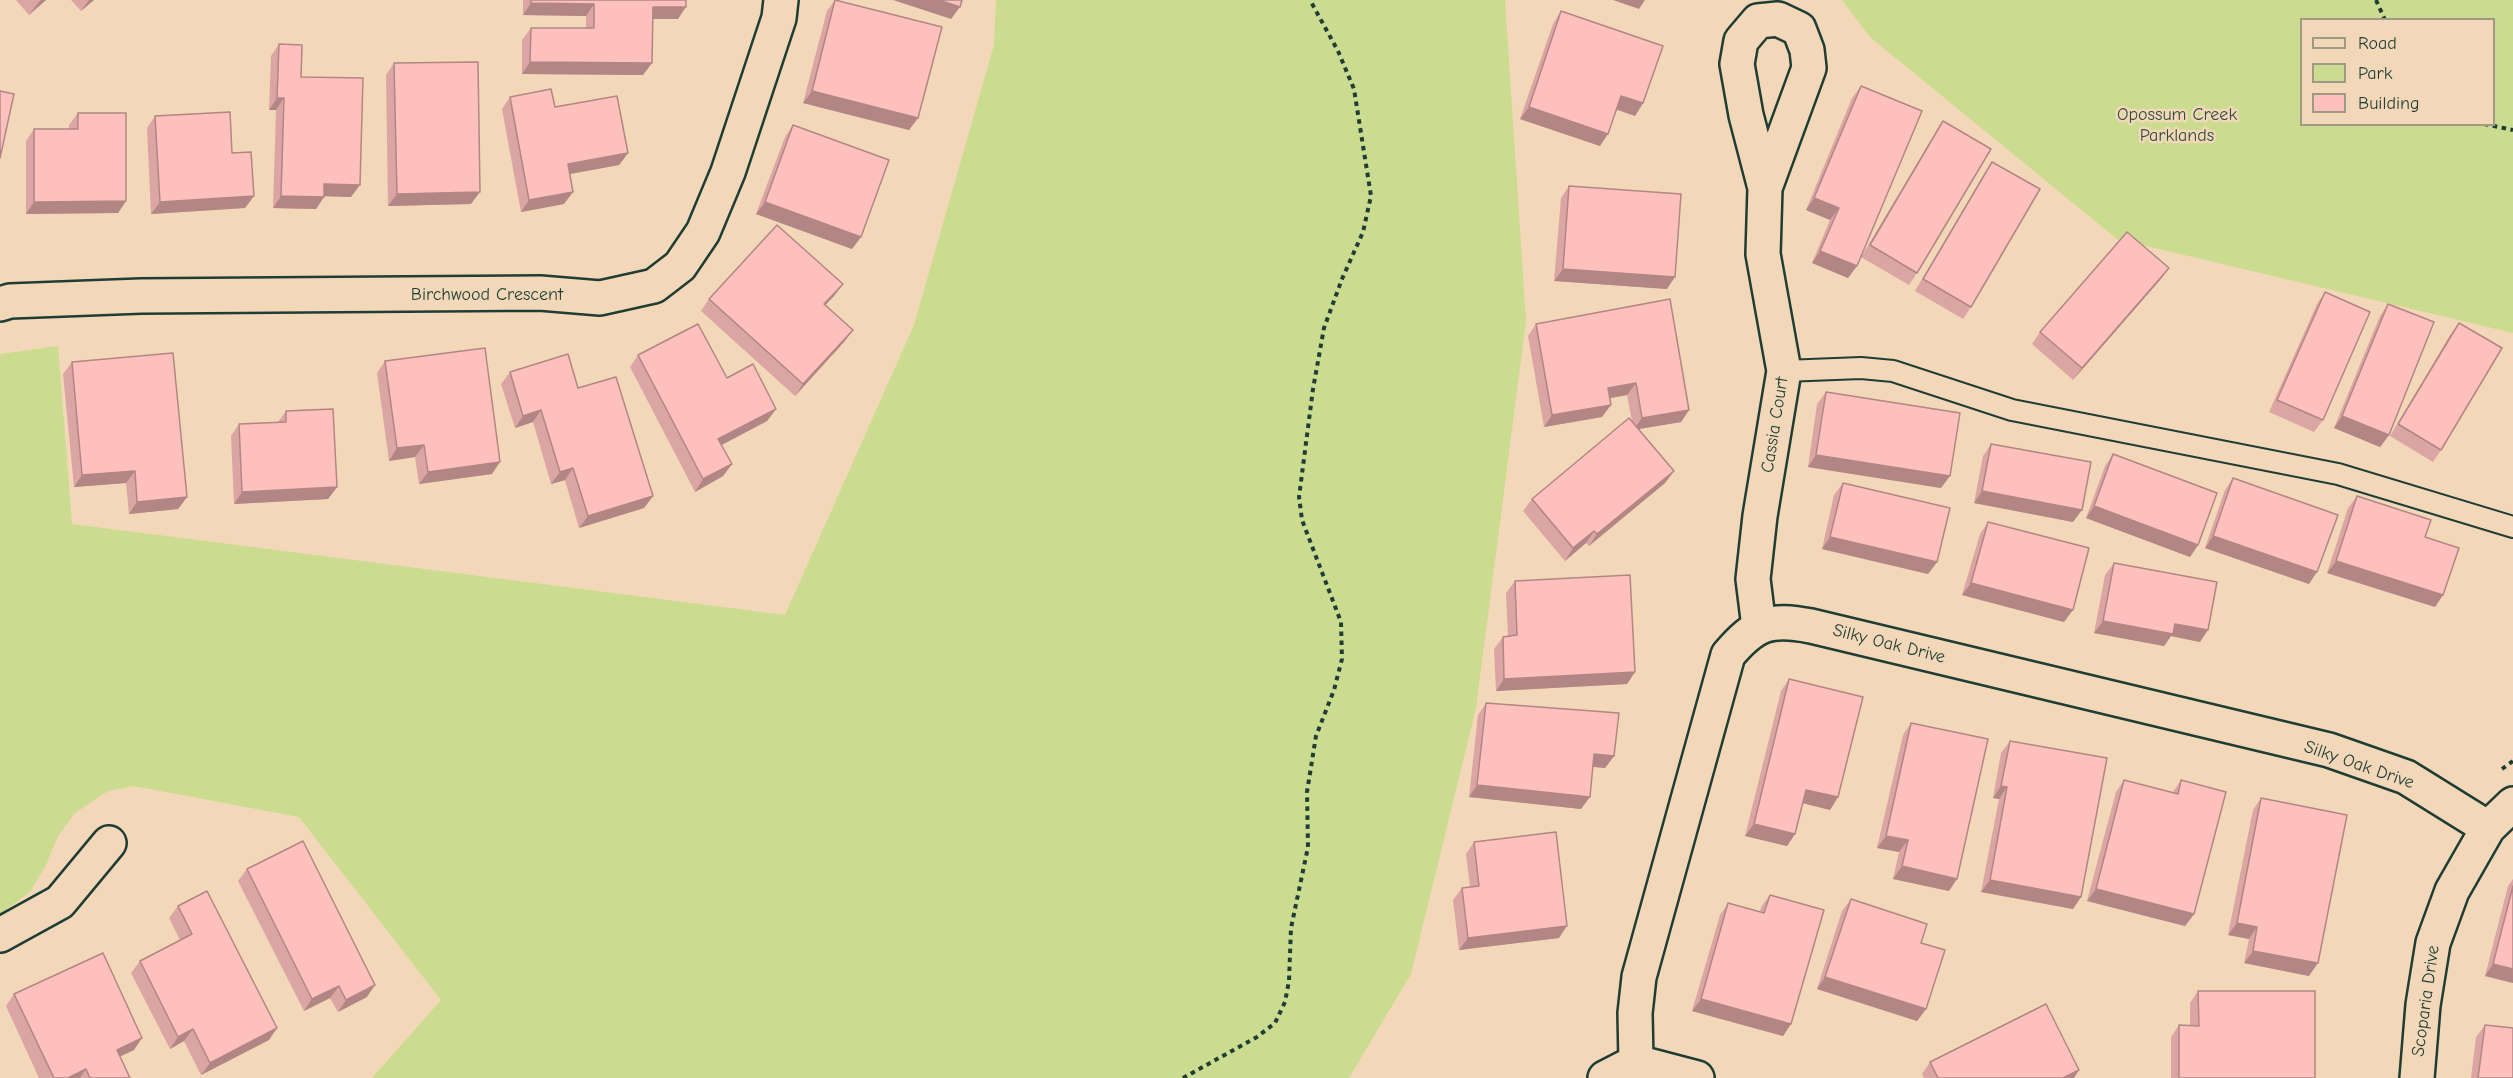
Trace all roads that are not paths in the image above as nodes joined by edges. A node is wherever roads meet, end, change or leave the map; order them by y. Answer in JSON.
{"nodes":[{"id":1,"x":781,"y":0,"type":"edge"},
{"id":2,"x":1777,"y":10,"type":"edge"},
{"id":3,"x":1765,"y":188,"type":"junction"},
{"id":4,"x":0,"y":304,"type":"edge"},
{"id":5,"x":1785,"y":371,"type":"junction"},
{"id":6,"x":2513,"y":527,"type":"edge"},
{"id":7,"x":1759,"y":627,"type":"junction"},
{"id":8,"x":2513,"y":804,"type":"edge"},
{"id":9,"x":2488,"y":828,"type":"junction"},
{"id":10,"x":110,"y":843,"type":"dead end"},
{"id":11,"x":0,"y":935,"type":"edge"},
{"id":12,"x":1636,"y":1062,"type":"junction"},
{"id":13,"x":1605,"y":1078,"type":"edge"},
{"id":14,"x":1696,"y":1078,"type":"edge"},
{"id":15,"x":2417,"y":1078,"type":"edge"}],
"edges":[{"from":1,"to":4,"type":"street","name":"Birchwood Crescent"},
{"from":2,"to":3,"type":"street","name":"Cassia Court"},
{"from":2,"to":3,"type":"street","name":"Cassia Court"},
{"from":3,"to":5,"type":"street","name":"Cassia Court"},
{"from":5,"to":6,"type":"lane"},
{"from":5,"to":7,"type":"street","name":"Cassia Court"},
{"from":7,"to":9,"type":"street","name":"Silky Oak Drive"},
{"from":7,"to":12,"type":"street","name":"Silky Oak Drive"},
{"from":8,"to":9,"type":"street","name":"Scoparia Drive"},
{"from":9,"to":15,"type":"street","name":"Scoparia Drive"},
{"from":10,"to":11,"type":"street"},
{"from":12,"to":13,"type":"street"},
{"from":12,"to":14,"type":"street"}]}
